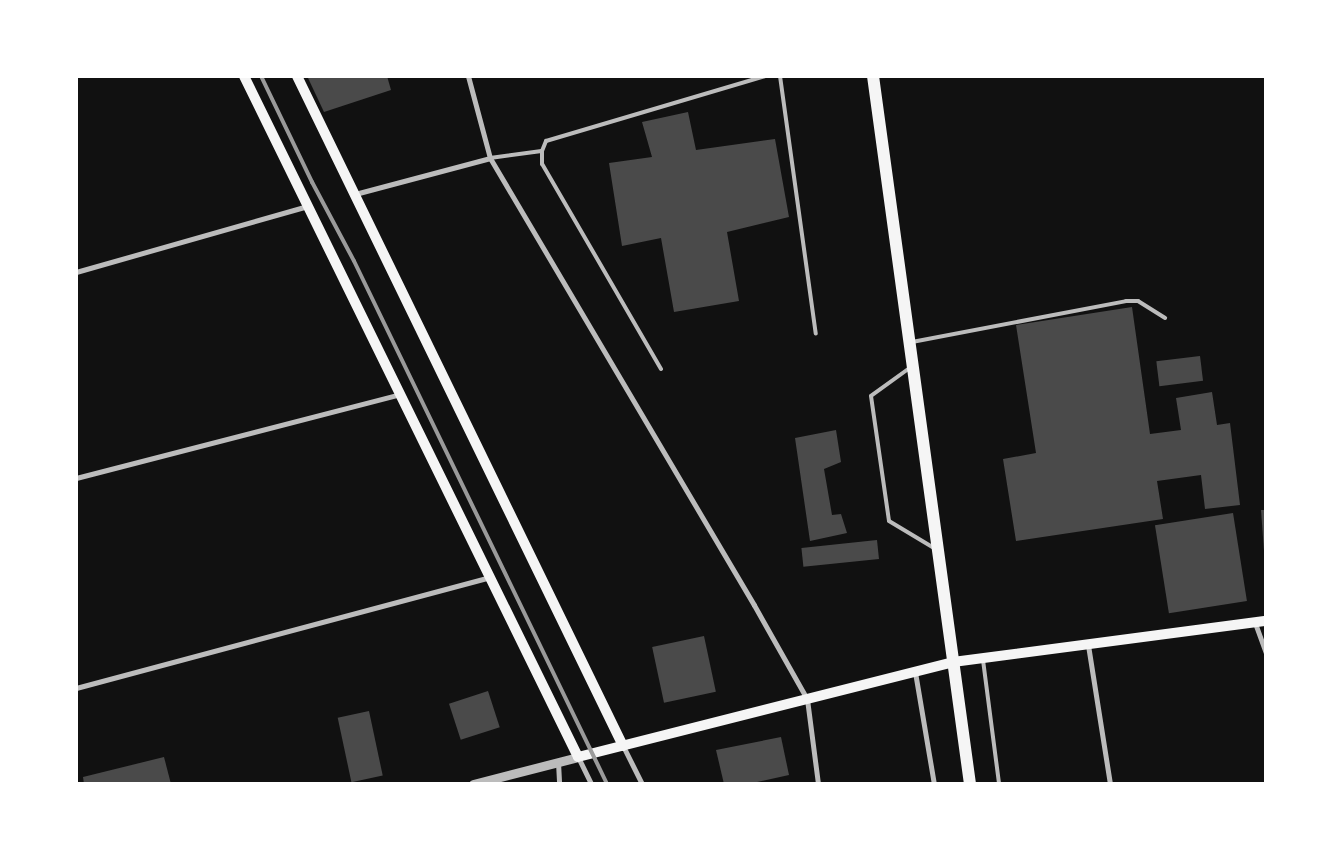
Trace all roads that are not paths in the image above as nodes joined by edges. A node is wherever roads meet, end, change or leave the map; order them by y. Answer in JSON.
{"nodes":[{"id":1,"x":244,"y":76,"type":"edge"},
{"id":2,"x":297,"y":76,"type":"edge"},
{"id":3,"x":468,"y":76,"type":"edge"},
{"id":4,"x":765,"y":76,"type":"edge"},
{"id":5,"x":780,"y":76,"type":"edge"},
{"id":6,"x":873,"y":76,"type":"edge"},
{"id":7,"x":542,"y":150,"type":"junction"},
{"id":8,"x":490,"y":158,"type":"junction"},
{"id":9,"x":354,"y":194,"type":"junction"},
{"id":10,"x":308,"y":206,"type":"junction"},
{"id":11,"x":76,"y":272,"type":"edge"},
{"id":12,"x":1165,"y":318,"type":"dead end"},
{"id":13,"x":816,"y":334,"type":"dead end"},
{"id":14,"x":910,"y":342,"type":"junction"},
{"id":15,"x":913,"y":366,"type":"junction"},
{"id":16,"x":662,"y":369,"type":"dead end"},
{"id":17,"x":400,"y":394,"type":"junction"},
{"id":18,"x":76,"y":478,"type":"edge"},
{"id":19,"x":938,"y":551,"type":"junction"},
{"id":20,"x":490,"y":577,"type":"junction"},
{"id":21,"x":1266,"y":621,"type":"edge"},
{"id":22,"x":1255,"y":622,"type":"junction"},
{"id":23,"x":1088,"y":645,"type":"junction"},
{"id":24,"x":1266,"y":654,"type":"edge"},
{"id":25,"x":982,"y":658,"type":"junction"},
{"id":26,"x":954,"y":662,"type":"junction"},
{"id":27,"x":915,"y":672,"type":"junction"},
{"id":28,"x":76,"y":688,"type":"edge"},
{"id":29,"x":807,"y":699,"type":"junction"},
{"id":30,"x":623,"y":746,"type":"junction"},
{"id":31,"x":578,"y":757,"type":"junction"},
{"id":32,"x":558,"y":762,"type":"junction"},
{"id":33,"x":473,"y":784,"type":"edge"},
{"id":34,"x":559,"y":784,"type":"edge"},
{"id":35,"x":591,"y":784,"type":"edge"},
{"id":36,"x":642,"y":784,"type":"edge"},
{"id":37,"x":818,"y":784,"type":"edge"},
{"id":38,"x":934,"y":784,"type":"edge"},
{"id":39,"x":970,"y":784,"type":"edge"},
{"id":40,"x":999,"y":784,"type":"edge"},
{"id":41,"x":1110,"y":784,"type":"edge"}],
"edges":[{"from":1,"to":10,"type":"main road"},
{"from":2,"to":9,"type":"main road"},
{"from":3,"to":8,"type":"street"},
{"from":4,"to":7,"type":"lane"},
{"from":5,"to":13,"type":"lane"},
{"from":6,"to":14,"type":"main road"},
{"from":7,"to":8,"type":"lane"},
{"from":7,"to":16,"type":"lane"},
{"from":8,"to":9,"type":"street"},
{"from":8,"to":29,"type":"street"},
{"from":9,"to":30,"type":"main road"},
{"from":10,"to":11,"type":"street"},
{"from":10,"to":17,"type":"main road"},
{"from":12,"to":14,"type":"lane"},
{"from":14,"to":15,"type":"main road"},
{"from":15,"to":19,"type":"main road"},
{"from":15,"to":19,"type":"lane"},
{"from":17,"to":18,"type":"street"},
{"from":17,"to":20,"type":"main road"},
{"from":19,"to":26,"type":"main road"},
{"from":20,"to":28,"type":"street"},
{"from":20,"to":31,"type":"main road"},
{"from":21,"to":22,"type":"main road"},
{"from":22,"to":23,"type":"main road"},
{"from":22,"to":24,"type":"street"},
{"from":23,"to":25,"type":"main road"},
{"from":23,"to":41,"type":"street"},
{"from":25,"to":26,"type":"main road"},
{"from":25,"to":40,"type":"lane"},
{"from":26,"to":27,"type":"main road"},
{"from":26,"to":39,"type":"main road"},
{"from":27,"to":29,"type":"main road"},
{"from":27,"to":38,"type":"street"},
{"from":29,"to":30,"type":"main road"},
{"from":29,"to":37,"type":"street"},
{"from":30,"to":31,"type":"main road"},
{"from":30,"to":36,"type":"street"},
{"from":31,"to":32,"type":"street"},
{"from":31,"to":35,"type":"street"},
{"from":32,"to":33,"type":"street"},
{"from":32,"to":34,"type":"street"}]}
